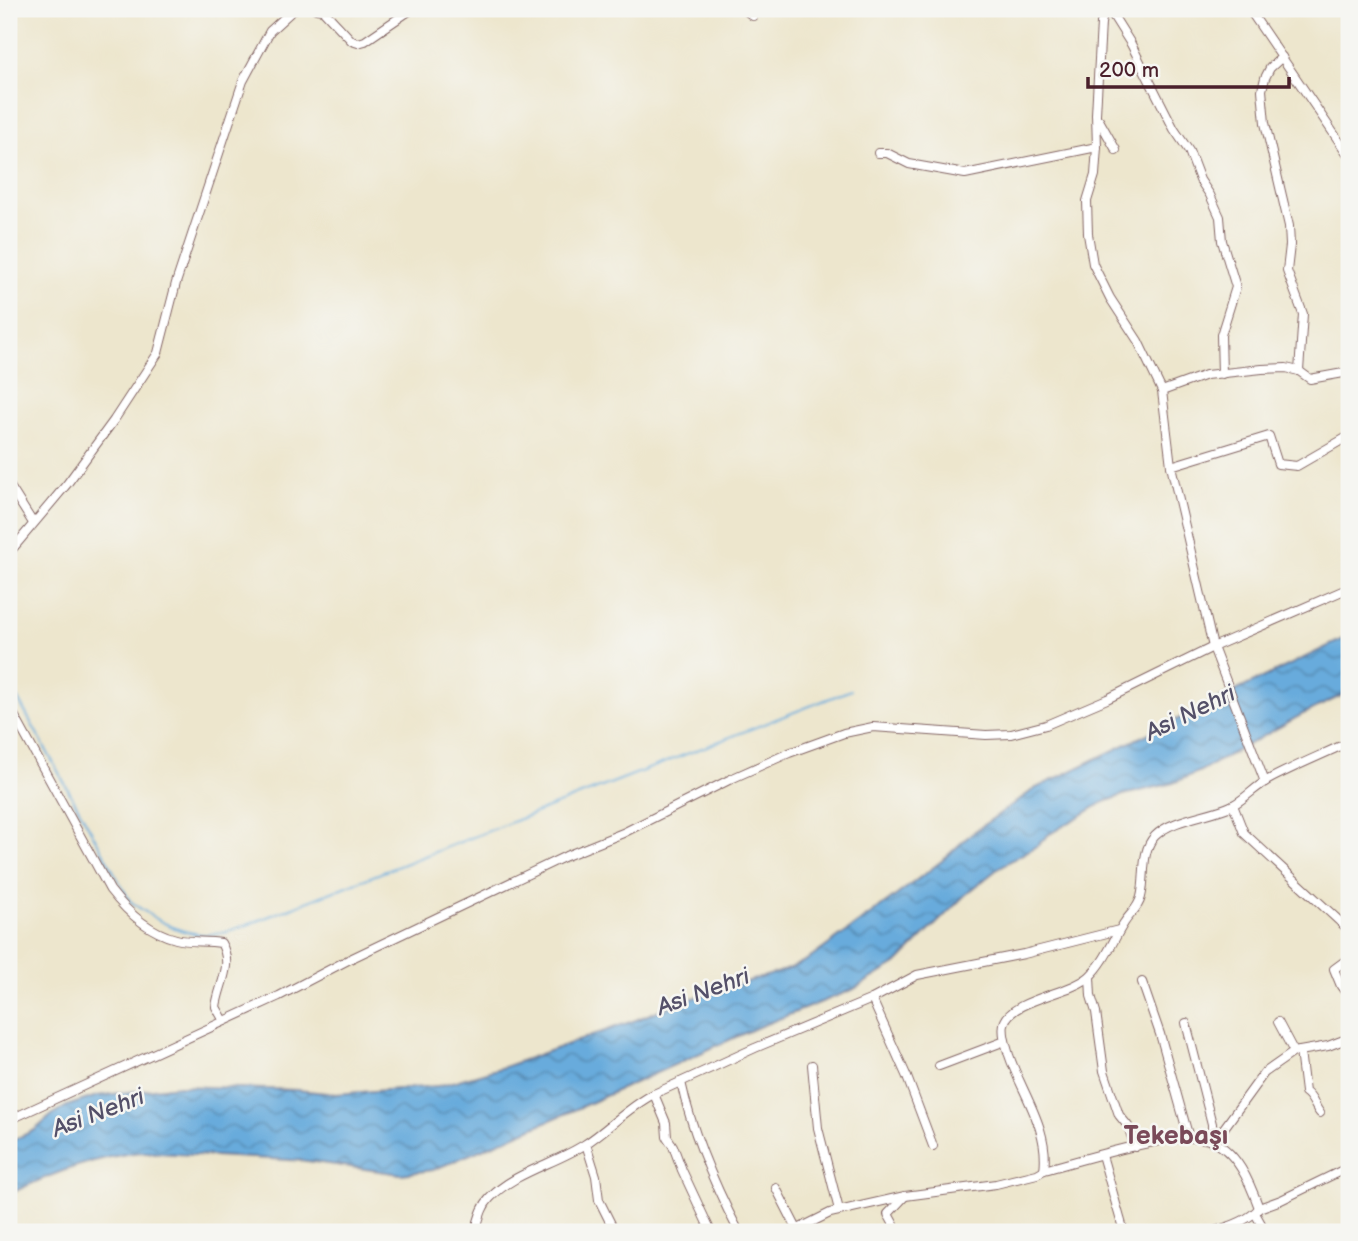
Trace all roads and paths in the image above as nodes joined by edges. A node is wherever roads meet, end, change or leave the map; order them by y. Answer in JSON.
{"nodes":[{"id":1,"x":294,"y":9,"type":"edge"},
{"id":2,"x":316,"y":9,"type":"edge"},
{"id":3,"x":412,"y":9,"type":"edge"},
{"id":4,"x":744,"y":9,"type":"edge"},
{"id":5,"x":1107,"y":9,"type":"edge"},
{"id":6,"x":1249,"y":9,"type":"edge"},
{"id":7,"x":753,"y":16,"type":"dead end"},
{"id":8,"x":1282,"y":57,"type":"junction"},
{"id":9,"x":1096,"y":114,"type":"junction"},
{"id":10,"x":1097,"y":147,"type":"junction"},
{"id":11,"x":1116,"y":149,"type":"dead end"},
{"id":12,"x":878,"y":153,"type":"dead end"},
{"id":13,"x":1349,"y":156,"type":"edge"},
{"id":14,"x":1299,"y":371,"type":"junction"},
{"id":15,"x":1349,"y":372,"type":"edge"},
{"id":16,"x":1222,"y":374,"type":"junction"},
{"id":17,"x":1162,"y":391,"type":"junction"},
{"id":18,"x":1349,"y":436,"type":"edge"},
{"id":19,"x":1171,"y":466,"type":"junction"},
{"id":20,"x":9,"y":485,"type":"edge"},
{"id":21,"x":33,"y":523,"type":"junction"},
{"id":22,"x":9,"y":553,"type":"edge"},
{"id":23,"x":1349,"y":588,"type":"edge"},
{"id":24,"x":1214,"y":652,"type":"junction"},
{"id":25,"x":9,"y":706,"type":"edge"},
{"id":26,"x":1349,"y":742,"type":"edge"},
{"id":27,"x":1264,"y":779,"type":"junction"},
{"id":28,"x":1233,"y":805,"type":"junction"},
{"id":29,"x":1119,"y":930,"type":"junction"},
{"id":30,"x":1349,"y":930,"type":"edge"},
{"id":31,"x":1349,"y":958,"type":"edge"},
{"id":32,"x":1090,"y":976,"type":"junction"},
{"id":33,"x":1142,"y":982,"type":"dead end"},
{"id":34,"x":1349,"y":997,"type":"edge"},
{"id":35,"x":872,"y":999,"type":"junction"},
{"id":36,"x":224,"y":1021,"type":"junction"},
{"id":37,"x":1278,"y":1022,"type":"dead end"},
{"id":38,"x":1186,"y":1023,"type":"dead end"},
{"id":39,"x":1349,"y":1038,"type":"edge"},
{"id":40,"x":1005,"y":1041,"type":"junction"},
{"id":41,"x":1349,"y":1046,"type":"edge"},
{"id":42,"x":1297,"y":1052,"type":"junction"},
{"id":43,"x":812,"y":1065,"type":"dead end"},
{"id":44,"x":939,"y":1066,"type":"dead end"},
{"id":45,"x":681,"y":1082,"type":"junction"},
{"id":46,"x":654,"y":1094,"type":"junction"},
{"id":47,"x":1320,"y":1113,"type":"dead end"},
{"id":48,"x":9,"y":1120,"type":"edge"},
{"id":49,"x":1189,"y":1138,"type":"junction"},
{"id":50,"x":1211,"y":1140,"type":"junction"},
{"id":51,"x":586,"y":1144,"type":"junction"},
{"id":52,"x":933,"y":1146,"type":"dead end"},
{"id":53,"x":1135,"y":1147,"type":"junction"},
{"id":54,"x":1102,"y":1155,"type":"junction"},
{"id":55,"x":1349,"y":1167,"type":"edge"},
{"id":56,"x":1044,"y":1170,"type":"junction"},
{"id":57,"x":776,"y":1188,"type":"dead end"},
{"id":58,"x":905,"y":1196,"type":"junction"},
{"id":59,"x":839,"y":1210,"type":"junction"},
{"id":60,"x":1257,"y":1211,"type":"junction"},
{"id":61,"x":795,"y":1231,"type":"edge"},
{"id":62,"x":475,"y":1232,"type":"edge"},
{"id":63,"x":615,"y":1232,"type":"edge"},
{"id":64,"x":711,"y":1232,"type":"edge"},
{"id":65,"x":740,"y":1232,"type":"edge"},
{"id":66,"x":898,"y":1232,"type":"edge"},
{"id":67,"x":1124,"y":1232,"type":"edge"},
{"id":68,"x":1210,"y":1232,"type":"edge"},
{"id":69,"x":1269,"y":1232,"type":"edge"}],
"edges":[{"from":1,"to":21,"type":"street"},
{"from":2,"to":3,"type":"street"},
{"from":4,"to":7,"type":"street"},
{"from":5,"to":9,"type":"street"},
{"from":5,"to":16,"type":"street"},
{"from":6,"to":8,"type":"street"},
{"from":8,"to":13,"type":"street"},
{"from":8,"to":14,"type":"street"},
{"from":9,"to":10,"type":"street"},
{"from":9,"to":11,"type":"street"},
{"from":10,"to":12,"type":"street"},
{"from":10,"to":17,"type":"street"},
{"from":14,"to":15,"type":"street"},
{"from":14,"to":16,"type":"street"},
{"from":16,"to":17,"type":"street"},
{"from":17,"to":19,"type":"street"},
{"from":18,"to":19,"type":"street"},
{"from":19,"to":24,"type":"street"},
{"from":20,"to":21,"type":"street"},
{"from":21,"to":22,"type":"street"},
{"from":23,"to":24,"type":"street"},
{"from":24,"to":27,"type":"street"},
{"from":24,"to":36,"type":"street"},
{"from":25,"to":36,"type":"street"},
{"from":26,"to":27,"type":"street"},
{"from":27,"to":28,"type":"street"},
{"from":28,"to":29,"type":"street"},
{"from":28,"to":30,"type":"street"},
{"from":29,"to":32,"type":"street"},
{"from":29,"to":35,"type":"street"},
{"from":31,"to":34,"type":"street"},
{"from":32,"to":40,"type":"street"},
{"from":32,"to":53,"type":"street"},
{"from":33,"to":49,"type":"street"},
{"from":35,"to":45,"type":"street"},
{"from":35,"to":52,"type":"street"},
{"from":36,"to":48,"type":"street"},
{"from":37,"to":42,"type":"street"},
{"from":38,"to":50,"type":"street"},
{"from":39,"to":41,"type":"street"},
{"from":39,"to":42,"type":"street"},
{"from":40,"to":44,"type":"street"},
{"from":40,"to":56,"type":"street"},
{"from":42,"to":47,"type":"street"},
{"from":42,"to":50,"type":"street"},
{"from":43,"to":59,"type":"street"},
{"from":45,"to":46,"type":"street"},
{"from":45,"to":65,"type":"street"},
{"from":46,"to":51,"type":"street"},
{"from":46,"to":64,"type":"street"},
{"from":49,"to":50,"type":"street"},
{"from":49,"to":53,"type":"street"},
{"from":50,"to":60,"type":"street"},
{"from":51,"to":62,"type":"street"},
{"from":51,"to":63,"type":"street"},
{"from":53,"to":54,"type":"street"},
{"from":54,"to":56,"type":"street"},
{"from":54,"to":67,"type":"street"},
{"from":55,"to":60,"type":"street"},
{"from":56,"to":58,"type":"street"},
{"from":57,"to":61,"type":"street"},
{"from":58,"to":59,"type":"street"},
{"from":58,"to":66,"type":"street"},
{"from":59,"to":61,"type":"street"},
{"from":60,"to":68,"type":"street"},
{"from":60,"to":69,"type":"street"}]}
